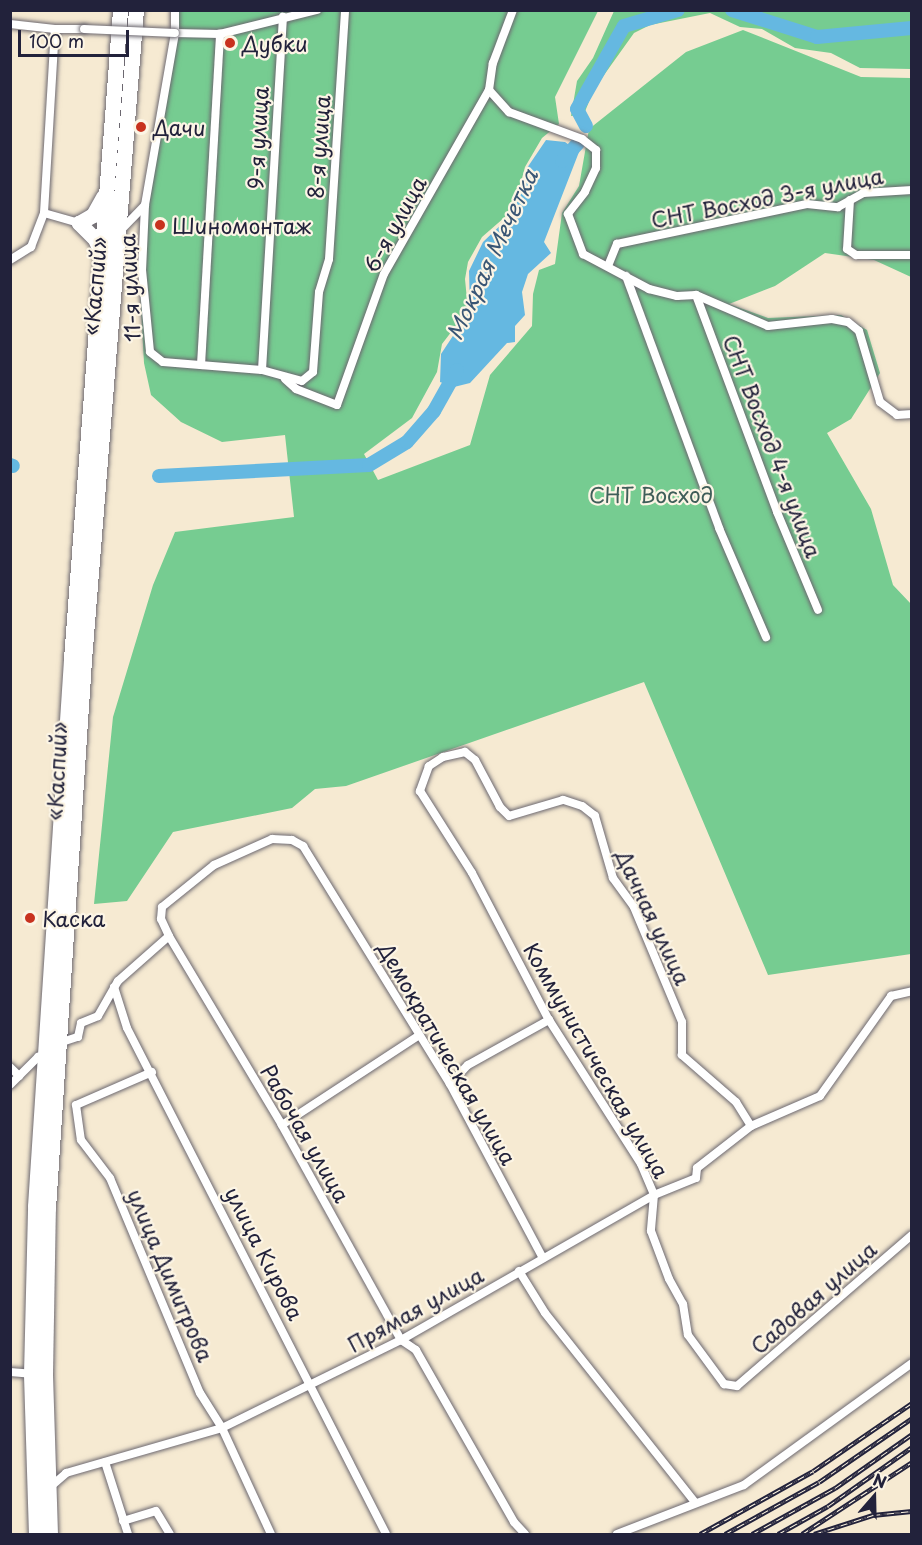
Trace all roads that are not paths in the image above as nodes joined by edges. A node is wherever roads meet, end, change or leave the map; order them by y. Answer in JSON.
{"nodes":[{"id":1,"x":120,"y":10,"type":"edge"},
{"id":2,"x":136,"y":10,"type":"edge"},
{"id":3,"x":175,"y":10,"type":"edge"},
{"id":4,"x":317,"y":10,"type":"edge"},
{"id":5,"x":345,"y":10,"type":"edge"},
{"id":6,"x":513,"y":10,"type":"edge"},
{"id":7,"x":283,"y":17,"type":"junction"},
{"id":8,"x":10,"y":24,"type":"edge"},
{"id":9,"x":55,"y":29,"type":"junction"},
{"id":10,"x":175,"y":33,"type":"junction"},
{"id":11,"x":220,"y":34,"type":"junction"},
{"id":12,"x":489,"y":90,"type":"junction"},
{"id":13,"x":912,"y":190,"type":"edge"},
{"id":14,"x":105,"y":195,"type":"junction"},
{"id":15,"x":850,"y":200,"type":"junction"},
{"id":16,"x":145,"y":205,"type":"junction"},
{"id":17,"x":44,"y":213,"type":"junction"},
{"id":18,"x":79,"y":224,"type":"junction"},
{"id":19,"x":120,"y":231,"type":"junction"},
{"id":20,"x":101,"y":253,"type":"junction"},
{"id":21,"x":912,"y":255,"type":"edge"},
{"id":22,"x":10,"y":260,"type":"edge"},
{"id":23,"x":608,"y":266,"type":"junction"},
{"id":24,"x":626,"y":276,"type":"junction"},
{"id":25,"x":696,"y":295,"type":"junction"},
{"id":26,"x":201,"y":364,"type":"junction"},
{"id":27,"x":262,"y":370,"type":"junction"},
{"id":28,"x":285,"y":378,"type":"junction"},
{"id":29,"x":912,"y":414,"type":"edge"},
{"id":30,"x":818,"y":610,"type":"dead end"},
{"id":31,"x":766,"y":637,"type":"dead end"},
{"id":32,"x":443,"y":757,"type":"joint"},
{"id":33,"x":318,"y":868,"type":"joint"},
{"id":34,"x":169,"y":936,"type":"junction"},
{"id":35,"x":114,"y":987,"type":"junction"},
{"id":36,"x":912,"y":991,"type":"edge"},
{"id":37,"x":549,"y":1020,"type":"junction"},
{"id":38,"x":418,"y":1036,"type":"junction"},
{"id":39,"x":47,"y":1051,"type":"junction"},
{"id":40,"x":10,"y":1067,"type":"edge"},
{"id":41,"x":152,"y":1072,"type":"junction"},
{"id":42,"x":18,"y":1076,"type":"junction"},
{"id":43,"x":450,"y":1084,"type":"junction"},
{"id":44,"x":10,"y":1085,"type":"edge"},
{"id":45,"x":282,"y":1125,"type":"junction"},
{"id":46,"x":751,"y":1126,"type":"junction"},
{"id":47,"x":654,"y":1195,"type":"junction"},
{"id":48,"x":912,"y":1234,"type":"edge"},
{"id":49,"x":543,"y":1258,"type":"junction"},
{"id":50,"x":519,"y":1270,"type":"junction"},
{"id":51,"x":401,"y":1340,"type":"junction"},
{"id":52,"x":912,"y":1363,"type":"edge"},
{"id":53,"x":10,"y":1372,"type":"edge"},
{"id":54,"x":31,"y":1374,"type":"junction"},
{"id":55,"x":313,"y":1385,"type":"junction"},
{"id":56,"x":737,"y":1386,"type":"joint"},
{"id":57,"x":222,"y":1428,"type":"junction"},
{"id":58,"x":48,"y":1456,"type":"junction"},
{"id":59,"x":105,"y":1462,"type":"junction"},
{"id":60,"x":66,"y":1473,"type":"junction"},
{"id":61,"x":48,"y":1489,"type":"junction"},
{"id":62,"x":695,"y":1502,"type":"junction"},
{"id":63,"x":123,"y":1521,"type":"junction"},
{"id":64,"x":36,"y":1534,"type":"edge"},
{"id":65,"x":50,"y":1534,"type":"edge"},
{"id":66,"x":128,"y":1534,"type":"edge"},
{"id":67,"x":170,"y":1534,"type":"edge"},
{"id":68,"x":271,"y":1534,"type":"edge"},
{"id":69,"x":386,"y":1534,"type":"edge"},
{"id":70,"x":525,"y":1534,"type":"edge"},
{"id":71,"x":617,"y":1534,"type":"edge"}],
"edges":[{"from":1,"to":14,"type":"highway","name":"«Каспий»"},
{"from":2,"to":19,"type":"highway","name":"«Каспий»"},
{"from":3,"to":10,"type":"street","name":"11-я улица"},
{"from":4,"to":7,"type":"street"},
{"from":5,"to":28,"type":"street","name":"8-я улица"},
{"from":6,"to":12,"type":"street","name":"6-я улица"},
{"from":7,"to":11,"type":"street"},
{"from":7,"to":27,"type":"street","name":"9-я улица"},
{"from":8,"to":9,"type":"street"},
{"from":9,"to":10,"type":"street","bridge":true},
{"from":9,"to":17,"type":"street"},
{"from":10,"to":11,"type":"street"},
{"from":10,"to":16,"type":"street","name":"11-я улица"},
{"from":11,"to":26,"type":"street"},
{"from":12,"to":23,"type":"street"},
{"from":12,"to":28,"type":"street","name":"6-я улица"},
{"from":13,"to":15,"type":"street","name":"СНТ Восход 3-я улица"},
{"from":14,"to":18,"type":"highway"},
{"from":14,"to":20,"type":"highway","name":"«Каспий»"},
{"from":15,"to":21,"type":"street"},
{"from":15,"to":23,"type":"street","name":"СНТ Восход 3-я улица"},
{"from":16,"to":19,"type":"street"},
{"from":16,"to":26,"type":"street","name":"11-я улица"},
{"from":17,"to":18,"type":"street"},
{"from":17,"to":22,"type":"street"},
{"from":18,"to":20,"type":"highway"},
{"from":19,"to":39,"type":"highway","name":"«Каспий»"},
{"from":20,"to":39,"type":"highway","name":"«Каспий»"},
{"from":23,"to":24,"type":"street"},
{"from":24,"to":25,"type":"street"},
{"from":24,"to":31,"type":"street"},
{"from":25,"to":29,"type":"street"},
{"from":25,"to":30,"type":"street","name":"СНТ Восход 4-я улица"},
{"from":26,"to":27,"type":"street","name":"11-я улица"},
{"from":27,"to":28,"type":"street","name":"8-я улица"},
{"from":32,"to":37,"type":"street","name":"Коммунистическая улица"},
{"from":32,"to":46,"type":"street","name":"Дачная улица"},
{"from":33,"to":34,"type":"street","name":"Рабочая улица"},
{"from":33,"to":38,"type":"street","name":"Демократическая улица"},
{"from":34,"to":35,"type":"street"},
{"from":34,"to":45,"type":"street","name":"Рабочая улица"},
{"from":35,"to":39,"type":"street"},
{"from":35,"to":41,"type":"street","name":"улица Кирова"},
{"from":36,"to":46,"type":"street"},
{"from":37,"to":43,"type":"street"},
{"from":37,"to":47,"type":"street","name":"Коммунистическая улица"},
{"from":38,"to":43,"type":"street","name":"Демократическая улица"},
{"from":38,"to":45,"type":"street"},
{"from":39,"to":42,"type":"street"},
{"from":39,"to":54,"type":"highway","name":"«Каспий»"},
{"from":39,"to":58,"type":"highway","name":"«Каспий»"},
{"from":40,"to":42,"type":"street"},
{"from":41,"to":55,"type":"street","name":"улица Кирова"},
{"from":41,"to":57,"type":"street","name":"улица Димитрова"},
{"from":42,"to":44,"type":"street"},
{"from":43,"to":49,"type":"street","name":"Демократическая улица"},
{"from":45,"to":51,"type":"street","name":"Рабочая улица"},
{"from":46,"to":47,"type":"street","name":"Прямая улица"},
{"from":47,"to":49,"type":"street","name":"Прямая улица"},
{"from":47,"to":56,"type":"street","name":"Коммунистическая улица"},
{"from":48,"to":56,"type":"street","name":"Садовая улица"},
{"from":49,"to":50,"type":"street","name":"Прямая улица"},
{"from":50,"to":51,"type":"street","name":"Прямая улица"},
{"from":50,"to":62,"type":"street"},
{"from":51,"to":55,"type":"street","name":"Прямая улица"},
{"from":51,"to":70,"type":"street","name":"Рабочая улица"},
{"from":52,"to":62,"type":"street"},
{"from":53,"to":54,"type":"street"},
{"from":54,"to":64,"type":"highway","name":"«Каспий»"},
{"from":55,"to":57,"type":"street","name":"Прямая улица"},
{"from":55,"to":69,"type":"street","name":"улица Кирова"},
{"from":57,"to":59,"type":"street","name":"Прямая улица"},
{"from":57,"to":68,"type":"street","name":"улица Димитрова"},
{"from":58,"to":60,"type":"street"},
{"from":58,"to":61,"type":"highway","name":"«Каспий»"},
{"from":59,"to":60,"type":"street","name":"Прямая улица"},
{"from":59,"to":63,"type":"street"},
{"from":60,"to":61,"type":"street"},
{"from":61,"to":65,"type":"highway","name":"«Каспий»"},
{"from":62,"to":71,"type":"street"},
{"from":63,"to":66,"type":"street"},
{"from":63,"to":67,"type":"street"}]}
